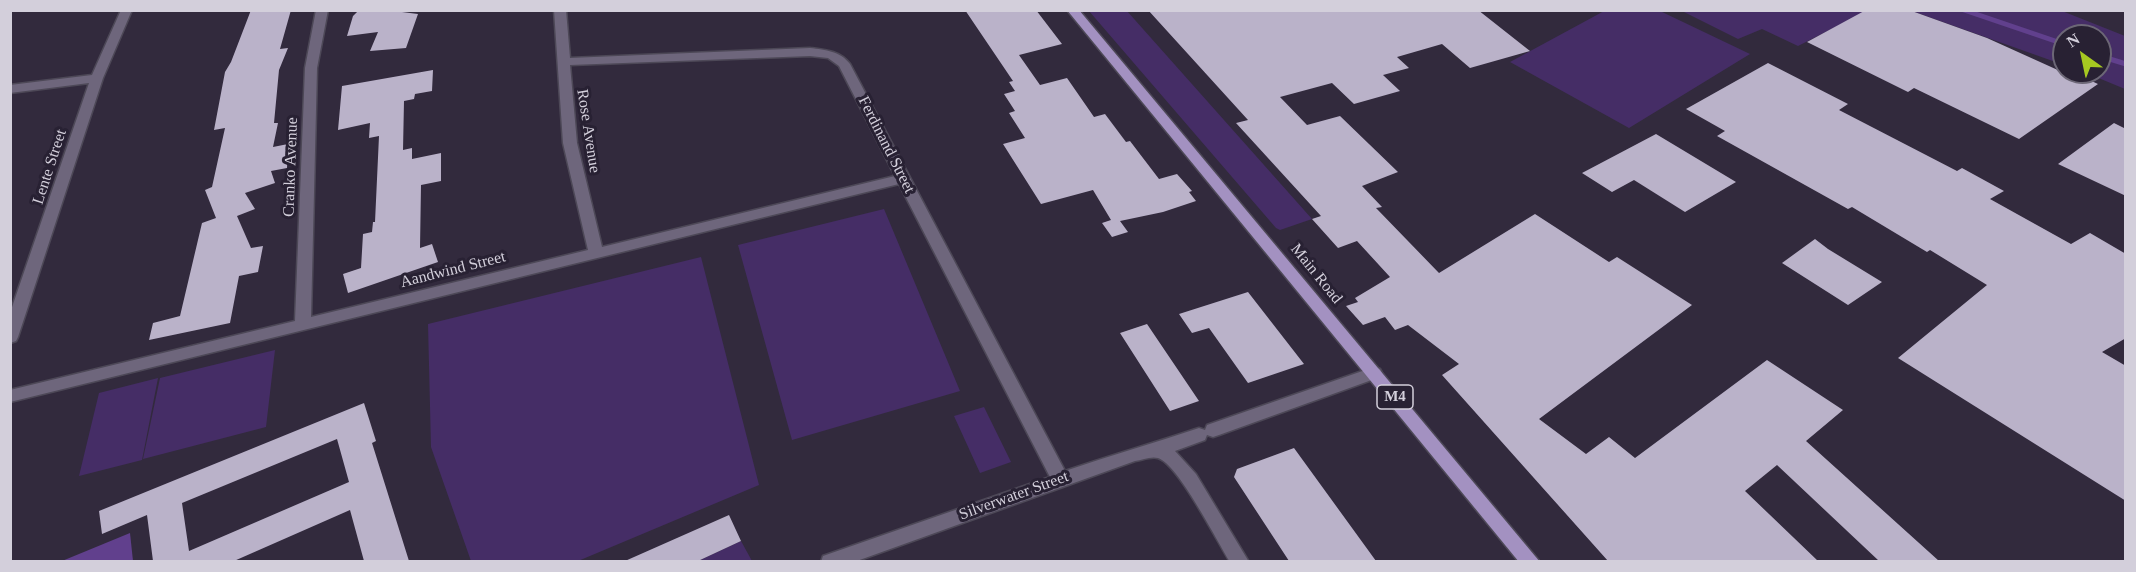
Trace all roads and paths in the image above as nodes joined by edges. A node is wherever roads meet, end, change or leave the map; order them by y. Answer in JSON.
{"nodes":[{"id":1,"x":127,"y":10,"type":"edge"},
{"id":2,"x":322,"y":10,"type":"edge"},
{"id":3,"x":560,"y":10,"type":"edge"},
{"id":4,"x":1072,"y":10,"type":"edge"},
{"id":5,"x":563,"y":62,"type":"junction"},
{"id":6,"x":97,"y":78,"type":"junction"},
{"id":7,"x":10,"y":89,"type":"edge"},
{"id":8,"x":904,"y":178,"type":"junction"},
{"id":9,"x":596,"y":254,"type":"junction"},
{"id":10,"x":303,"y":325,"type":"junction"},
{"id":11,"x":10,"y":337,"type":"edge"},
{"id":12,"x":1374,"y":373,"type":"junction"},
{"id":13,"x":10,"y":396,"type":"edge"},
{"id":14,"x":1157,"y":450,"type":"junction"},
{"id":15,"x":1060,"y":480,"type":"junction"},
{"id":16,"x":830,"y":561,"type":"edge"},
{"id":17,"x":1240,"y":561,"type":"edge"},
{"id":18,"x":1532,"y":561,"type":"edge"}],
"edges":[{"from":1,"to":6,"type":"street","name":"Lente Street"},
{"from":2,"to":10,"type":"street","name":"Cranko Avenue"},
{"from":3,"to":5,"type":"street","name":"Rose Avenue"},
{"from":4,"to":12,"type":"main road","name":"Main Road","number":"M4"},
{"from":5,"to":8,"type":"street","name":"Ferdinand Street"},
{"from":5,"to":9,"type":"street","name":"Rose Avenue"},
{"from":6,"to":7,"type":"street"},
{"from":6,"to":11,"type":"street","name":"Lente Street"},
{"from":8,"to":9,"type":"street","name":"Aandwind Street"},
{"from":8,"to":15,"type":"street","name":"Ferdinand Street"},
{"from":9,"to":10,"type":"street","name":"Aandwind Street"},
{"from":10,"to":13,"type":"street","name":"Aandwind Street"},
{"from":12,"to":14,"type":"street","name":"Silverwater Street"},
{"from":12,"to":18,"type":"main road","name":"Main Road","number":"M4"},
{"from":14,"to":15,"type":"street","name":"Silverwater Street"},
{"from":14,"to":17,"type":"street"},
{"from":15,"to":16,"type":"street","name":"Silverwater Street"}]}
